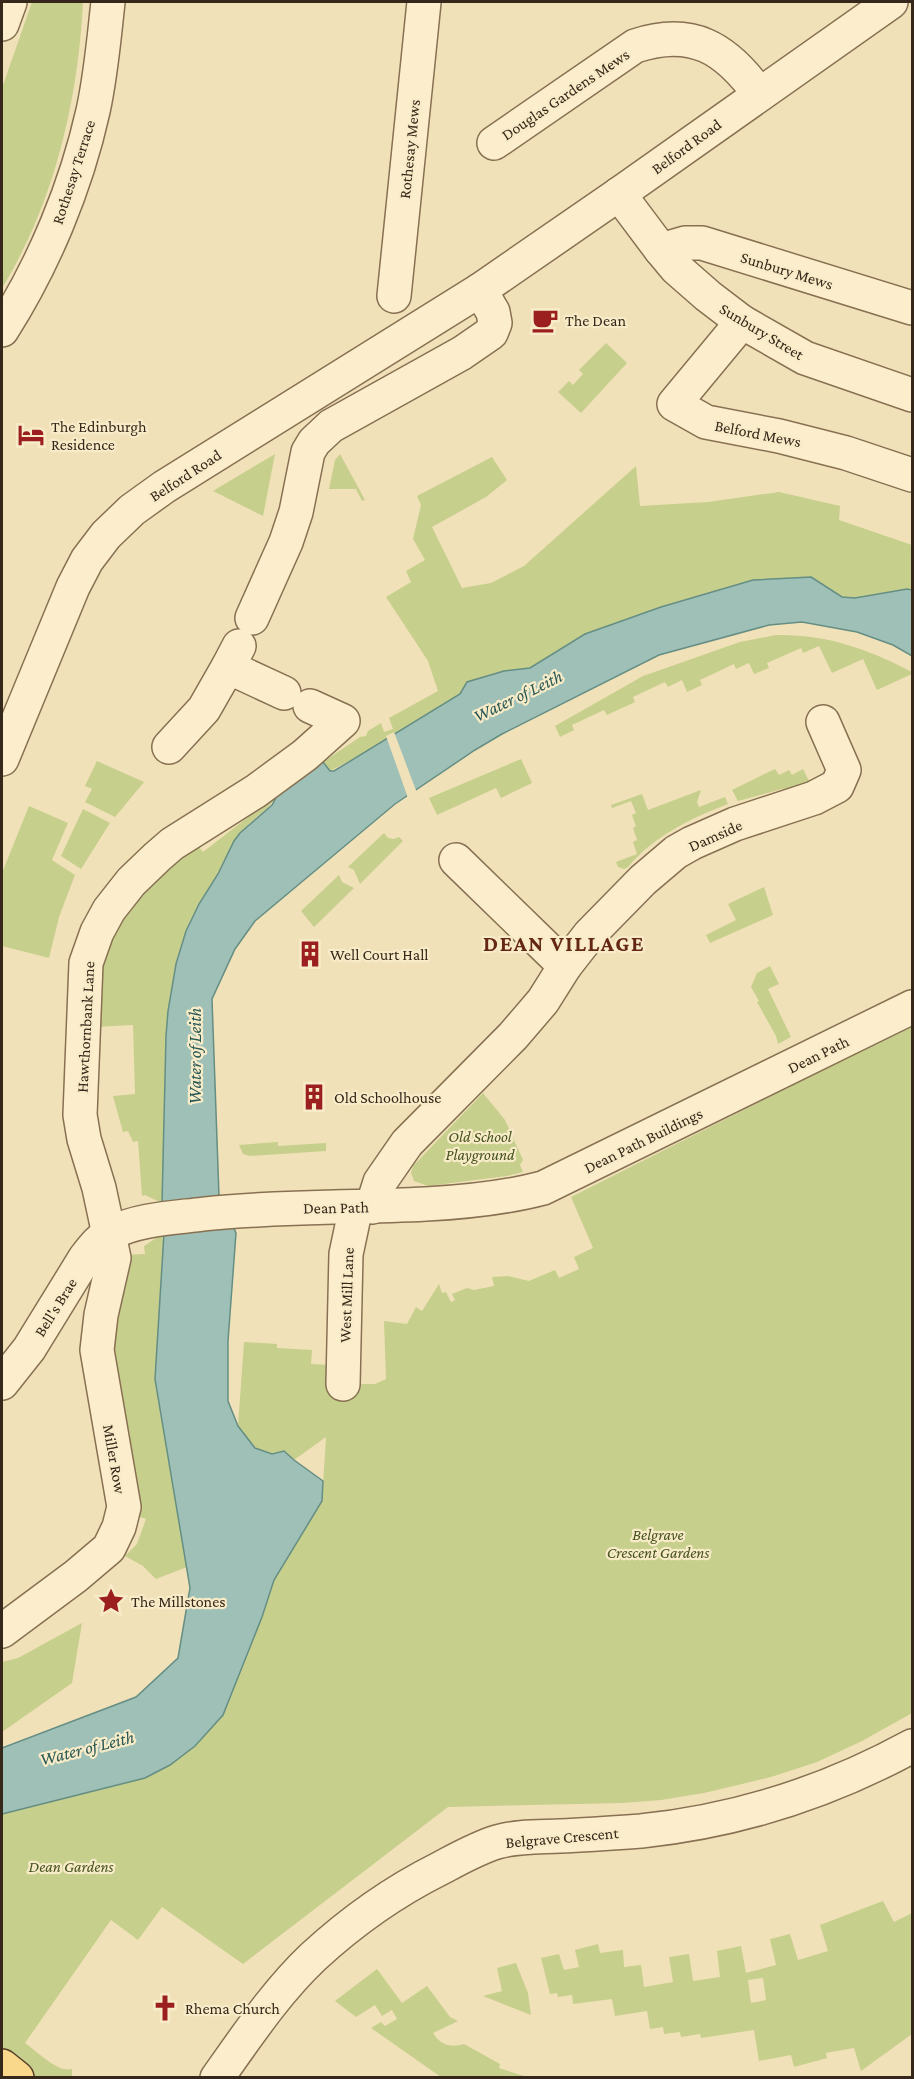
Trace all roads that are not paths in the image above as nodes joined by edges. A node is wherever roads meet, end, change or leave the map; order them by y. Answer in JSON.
{"nodes":[{"id":1,"x":10,"y":2,"type":"edge"},
{"id":2,"x":108,"y":2,"type":"edge"},
{"id":3,"x":424,"y":2,"type":"edge"},
{"id":4,"x":891,"y":2,"type":"edge"},
{"id":5,"x":2,"y":24,"type":"edge"},
{"id":6,"x":759,"y":94,"type":"junction"},
{"id":7,"x":494,"y":143,"type":"dead end"},
{"id":8,"x":619,"y":194,"type":"junction"},
{"id":9,"x":661,"y":250,"type":"junction"},
{"id":10,"x":480,"y":290,"type":"junction"},
{"id":11,"x":394,"y":296,"type":"dead end"},
{"id":12,"x":912,"y":308,"type":"edge"},
{"id":13,"x":742,"y":322,"type":"junction"},
{"id":14,"x":2,"y":330,"type":"edge"},
{"id":15,"x":912,"y":394,"type":"edge"},
{"id":16,"x":912,"y":475,"type":"edge"},
{"id":17,"x":240,"y":644,"type":"junction"},
{"id":18,"x":823,"y":722,"type":"dead end"},
{"id":19,"x":169,"y":747,"type":"dead end"},
{"id":20,"x":2,"y":759,"type":"edge"},
{"id":21,"x":456,"y":860,"type":"dead end"},
{"id":22,"x":565,"y":966,"type":"junction"},
{"id":23,"x":912,"y":1007,"type":"edge"},
{"id":24,"x":724,"y":1100,"type":"joint"},
{"id":25,"x":562,"y":1180,"type":"joint"},
{"id":26,"x":364,"y":1207,"type":"junction"},
{"id":27,"x":109,"y":1233,"type":"junction"},
{"id":28,"x":2,"y":1383,"type":"edge"},
{"id":29,"x":344,"y":1384,"type":"dead end"},
{"id":30,"x":2,"y":1631,"type":"edge"},
{"id":31,"x":912,"y":1746,"type":"edge"},
{"id":32,"x":2,"y":2066,"type":"edge"},
{"id":33,"x":17,"y":2078,"type":"edge"},
{"id":34,"x":217,"y":2078,"type":"edge"}],
"edges":[{"from":1,"to":5,"type":"street"},
{"from":2,"to":14,"type":"street","name":"Rothesay Terrace"},
{"from":3,"to":11,"type":"street","name":"Rothesay Mews"},
{"from":4,"to":6,"type":"street","name":"Belford Road"},
{"from":6,"to":7,"type":"street","name":"Douglas Gardens Mews"},
{"from":6,"to":8,"type":"street","name":"Belford Road"},
{"from":8,"to":9,"type":"street","name":"Sunbury Street"},
{"from":8,"to":10,"type":"street","name":"Belford Road"},
{"from":9,"to":12,"type":"street","name":"Sunbury Mews"},
{"from":9,"to":13,"type":"street","name":"Sunbury Street"},
{"from":10,"to":17,"type":"street"},
{"from":10,"to":20,"type":"street","name":"Belford Road"},
{"from":13,"to":15,"type":"street","name":"Sunbury Street"},
{"from":13,"to":16,"type":"street","name":"Belford Mews"},
{"from":17,"to":19,"type":"street"},
{"from":17,"to":27,"type":"street","name":"Hawthornbank Lane"},
{"from":18,"to":22,"type":"street","name":"Damside"},
{"from":21,"to":22,"type":"street"},
{"from":22,"to":26,"type":"street","name":"Damside"},
{"from":23,"to":24,"type":"street","name":"Dean Path"},
{"from":24,"to":25,"type":"street","name":"Dean Path Buildings"},
{"from":25,"to":26,"type":"street","name":"Dean Path"},
{"from":26,"to":27,"type":"street","name":"Dean Path"},
{"from":26,"to":29,"type":"street","name":"West Mill Lane"},
{"from":27,"to":28,"type":"street","name":"Bell's Brae"},
{"from":27,"to":30,"type":"street","name":"Miller Row"},
{"from":31,"to":34,"type":"street","name":"Belgrave Crescent"},
{"from":32,"to":33,"type":"main road"}]}
